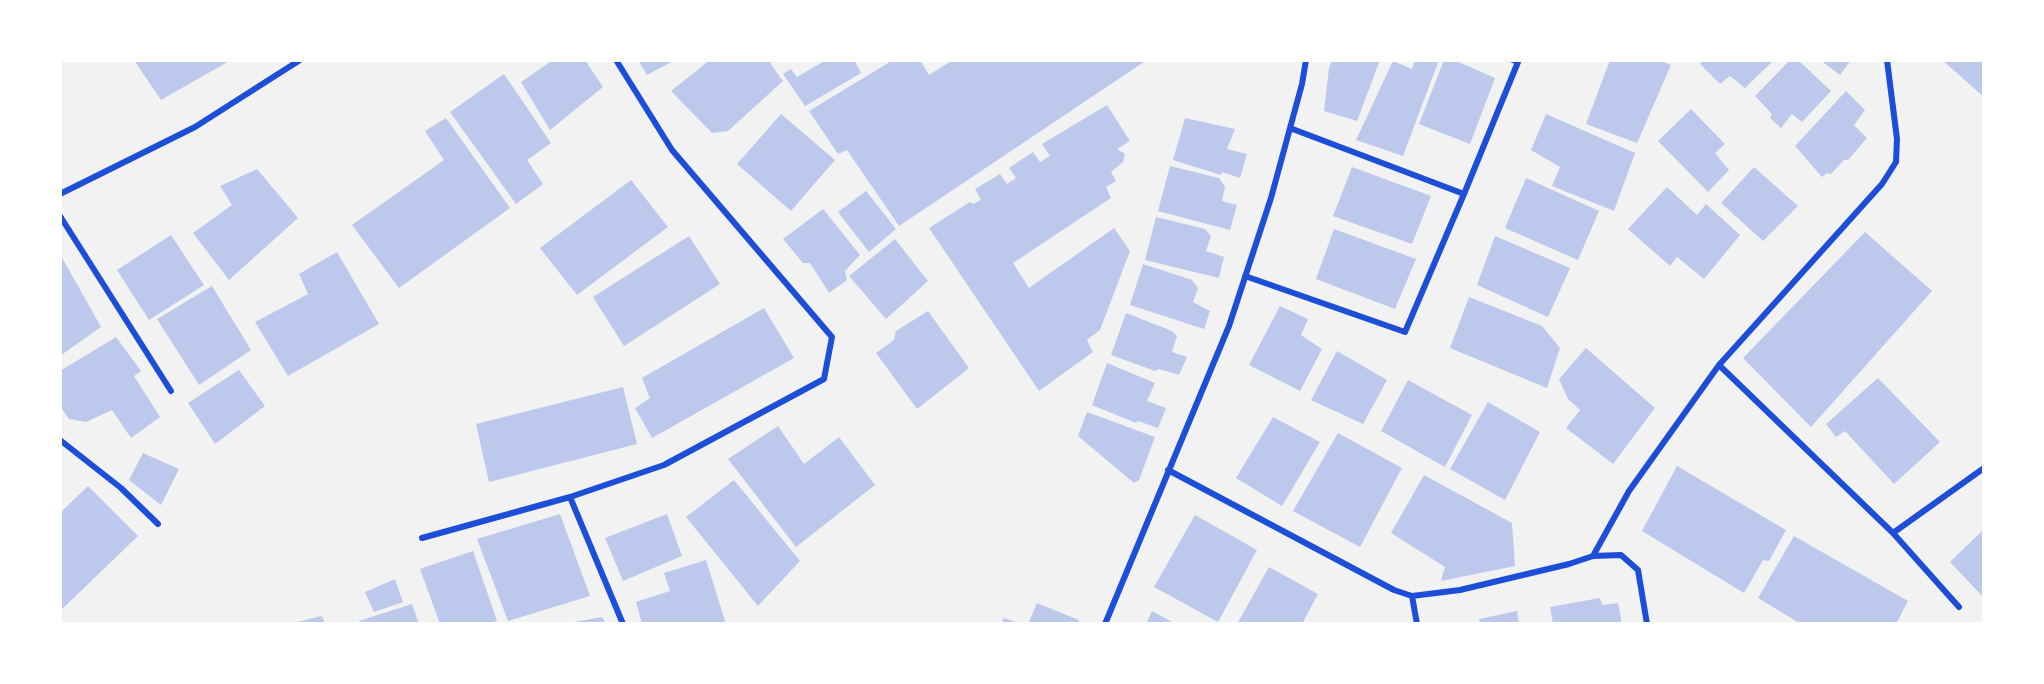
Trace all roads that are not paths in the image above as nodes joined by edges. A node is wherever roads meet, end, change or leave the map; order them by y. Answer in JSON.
{"nodes":[{"id":1,"x":300,"y":60,"type":"edge"},
{"id":2,"x":616,"y":60,"type":"edge"},
{"id":3,"x":1306,"y":60,"type":"edge"},
{"id":4,"x":1513,"y":60,"type":"edge"},
{"id":5,"x":1887,"y":60,"type":"edge"},
{"id":6,"x":1290,"y":128,"type":"junction"},
{"id":7,"x":60,"y":194,"type":"edge"},
{"id":8,"x":1464,"y":194,"type":"junction"},
{"id":9,"x":60,"y":216,"type":"edge"},
{"id":10,"x":1245,"y":276,"type":"junction"},
{"id":11,"x":1719,"y":366,"type":"junction"},
{"id":12,"x":171,"y":391,"type":"dead end"},
{"id":13,"x":60,"y":440,"type":"edge"},
{"id":14,"x":1984,"y":468,"type":"edge"},
{"id":15,"x":1168,"y":470,"type":"junction"},
{"id":16,"x":570,"y":497,"type":"junction"},
{"id":17,"x":158,"y":525,"type":"dead end"},
{"id":18,"x":1893,"y":533,"type":"junction"},
{"id":19,"x":422,"y":538,"type":"dead end"},
{"id":20,"x":1593,"y":556,"type":"junction"},
{"id":21,"x":1413,"y":596,"type":"junction"},
{"id":22,"x":1959,"y":607,"type":"dead end"},
{"id":23,"x":623,"y":624,"type":"edge"},
{"id":24,"x":1105,"y":624,"type":"edge"},
{"id":25,"x":1417,"y":624,"type":"edge"},
{"id":26,"x":1647,"y":624,"type":"edge"}],
"edges":[{"from":1,"to":7,"type":"street"},
{"from":2,"to":16,"type":"street"},
{"from":3,"to":6,"type":"street"},
{"from":4,"to":8,"type":"street"},
{"from":5,"to":11,"type":"street"},
{"from":6,"to":8,"type":"street"},
{"from":6,"to":10,"type":"street"},
{"from":8,"to":10,"type":"street"},
{"from":9,"to":12,"type":"street"},
{"from":10,"to":15,"type":"street"},
{"from":11,"to":18,"type":"street"},
{"from":11,"to":20,"type":"street"},
{"from":13,"to":17,"type":"street"},
{"from":14,"to":18,"type":"street"},
{"from":15,"to":21,"type":"street"},
{"from":15,"to":24,"type":"street"},
{"from":16,"to":19,"type":"street"},
{"from":16,"to":23,"type":"street"},
{"from":18,"to":22,"type":"street"},
{"from":20,"to":21,"type":"street"},
{"from":20,"to":26,"type":"street"},
{"from":21,"to":25,"type":"street"}]}
